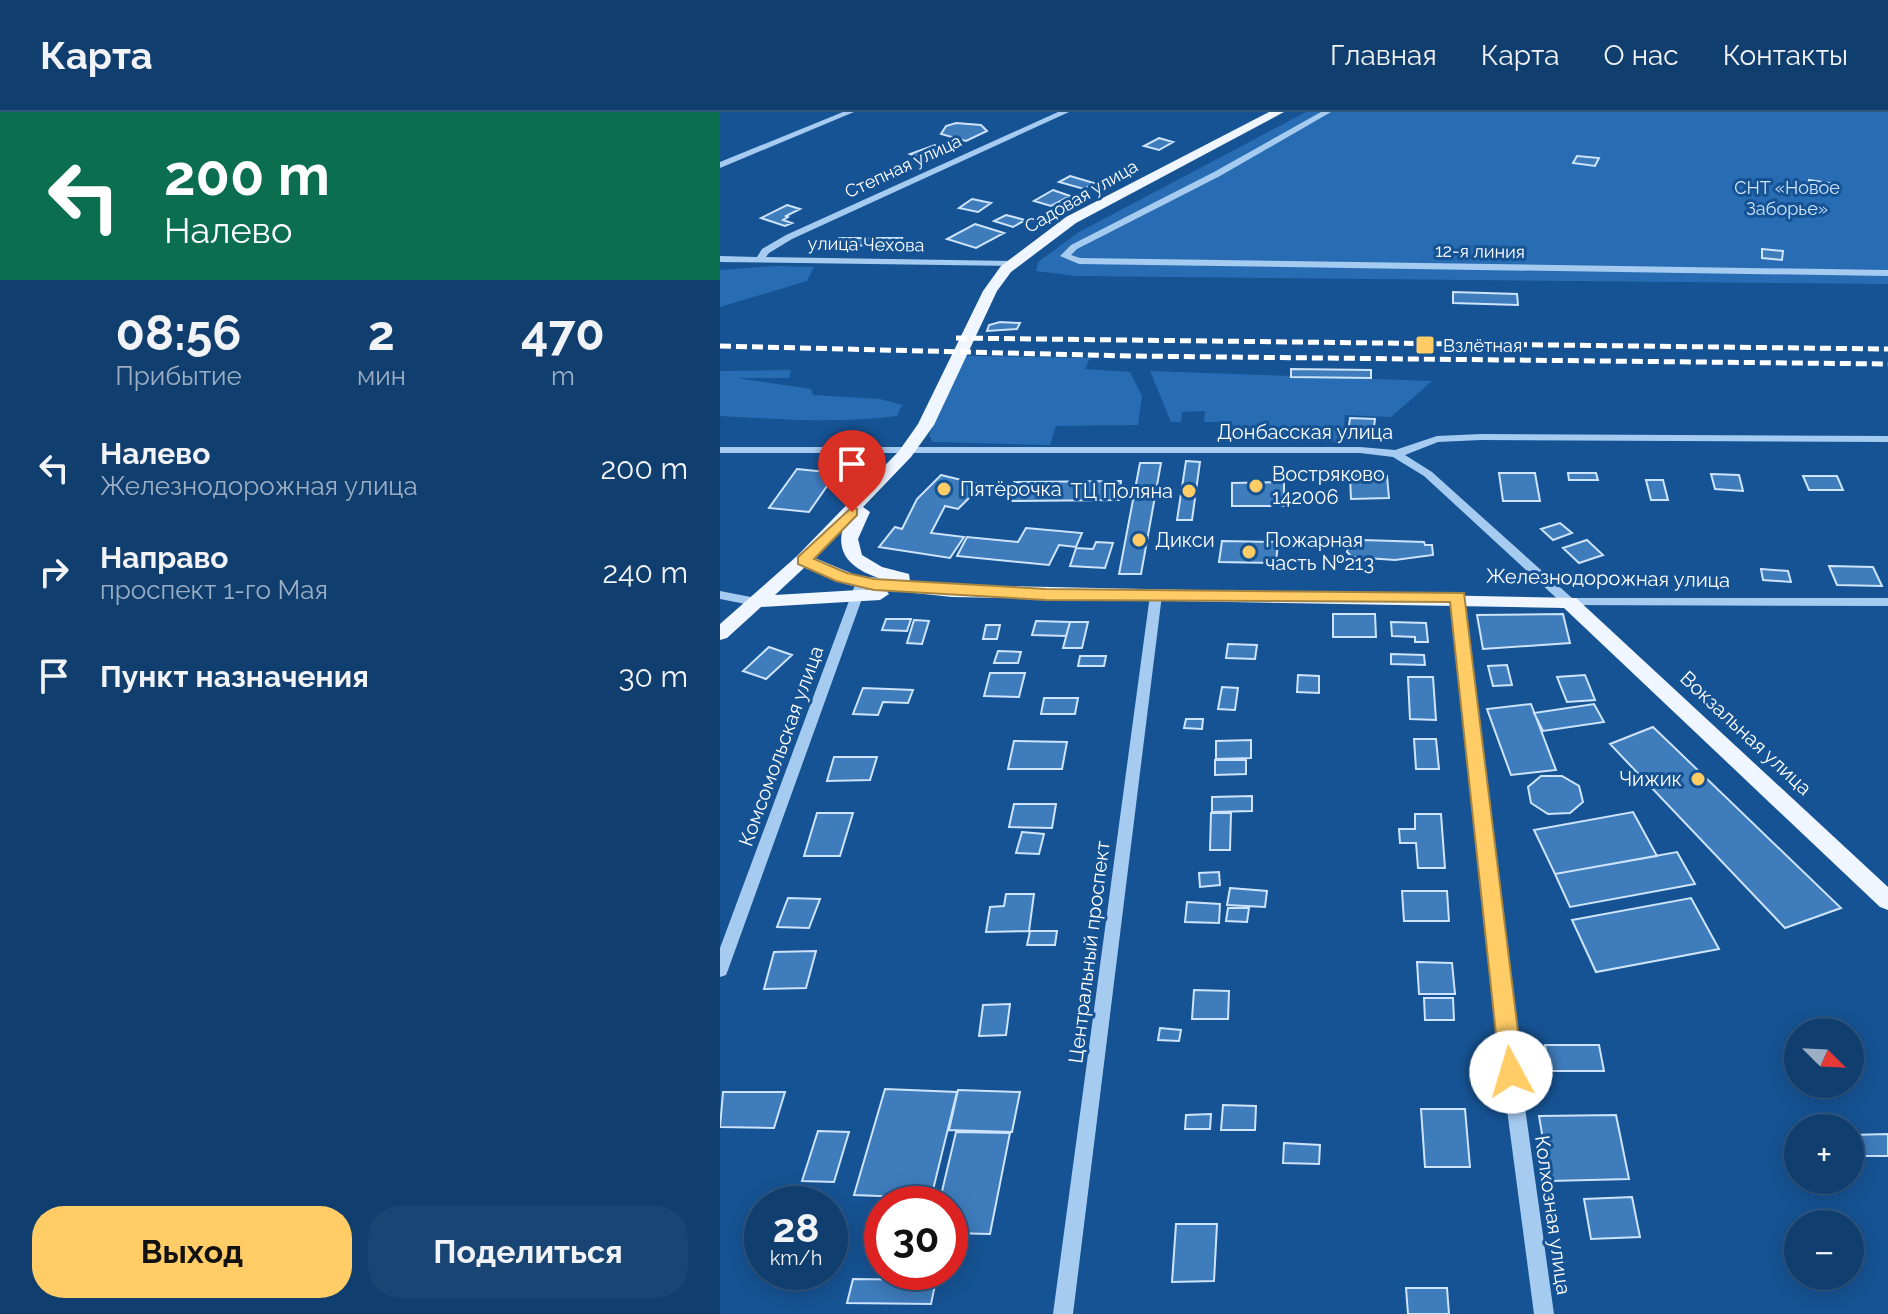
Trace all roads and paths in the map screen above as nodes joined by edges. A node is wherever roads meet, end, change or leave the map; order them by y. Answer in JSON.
{"nodes":[{"id":1,"x":850,"y":112,"type":"edge"},
{"id":2,"x":1065,"y":112,"type":"edge"},
{"id":3,"x":1278,"y":112,"type":"edge"},
{"id":4,"x":1327,"y":112,"type":"edge"},
{"id":5,"x":720,"y":165,"type":"edge"},
{"id":6,"x":720,"y":259,"type":"edge"},
{"id":7,"x":760,"y":259,"type":"junction"},
{"id":8,"x":1013,"y":264,"type":"junction"},
{"id":9,"x":1888,"y":273,"type":"edge"},
{"id":10,"x":1888,"y":439,"type":"edge"},
{"id":11,"x":720,"y":450,"type":"edge"},
{"id":12,"x":908,"y":450,"type":"junction"},
{"id":13,"x":1396,"y":454,"type":"junction"},
{"id":14,"x":895,"y":467,"type":"junction"},
{"id":15,"x":803,"y":560,"type":"junction"},
{"id":16,"x":860,"y":588,"type":"junction"},
{"id":17,"x":1000,"y":593,"type":"junction"},
{"id":18,"x":720,"y":595,"type":"edge"},
{"id":19,"x":1156,"y":595,"type":"junction"},
{"id":20,"x":1458,"y":597,"type":"junction"},
{"id":21,"x":756,"y":602,"type":"junction"},
{"id":22,"x":1569,"y":602,"type":"junction"},
{"id":23,"x":1888,"y":602,"type":"edge"},
{"id":24,"x":720,"y":634,"type":"edge"},
{"id":25,"x":1888,"y":901,"type":"edge"},
{"id":26,"x":720,"y":970,"type":"edge"},
{"id":27,"x":1063,"y":1314,"type":"edge"},
{"id":28,"x":1544,"y":1314,"type":"edge"}],
"edges":[{"from":1,"to":5,"type":"street"},
{"from":2,"to":7,"type":"street","name":"Степная улица"},
{"from":3,"to":8,"type":"main road","name":"Садовая улица"},
{"from":4,"to":9,"type":"street","name":"12-я линия"},
{"from":6,"to":7,"type":"street","name":"улица Чехова"},
{"from":7,"to":8,"type":"street","name":"улица Чехова"},
{"from":8,"to":12,"type":"main road","name":"Садовая улица"},
{"from":10,"to":13,"type":"street","name":"Донбасская улица"},
{"from":11,"to":12,"type":"street","name":"Донбасская улица"},
{"from":12,"to":13,"type":"street","name":"Донбасская улица"},
{"from":12,"to":14,"type":"main road","name":"Садовая улица"},
{"from":13,"to":22,"type":"street"},
{"from":14,"to":15,"type":"main road"},
{"from":14,"to":17,"type":"main road"},
{"from":15,"to":16,"type":"main road"},
{"from":15,"to":21,"type":"main road"},
{"from":16,"to":17,"type":"main road","name":"Железнодорожная улица"},
{"from":16,"to":21,"type":"main road","name":"Железнодорожная улица"},
{"from":16,"to":26,"type":"street","name":"Комсомольская улица"},
{"from":17,"to":19,"type":"main road","name":"Железнодорожная улица"},
{"from":18,"to":21,"type":"street"},
{"from":19,"to":20,"type":"main road","name":"Железнодорожная улица"},
{"from":19,"to":27,"type":"street","name":"Центральный проспект"},
{"from":20,"to":22,"type":"main road","name":"Железнодорожная улица"},
{"from":20,"to":28,"type":"street","name":"Колхозная улица"},
{"from":21,"to":24,"type":"main road"},
{"from":22,"to":23,"type":"street","name":"Железнодорожная улица"},
{"from":22,"to":25,"type":"main road","name":"Вокзальная улица"}]}
